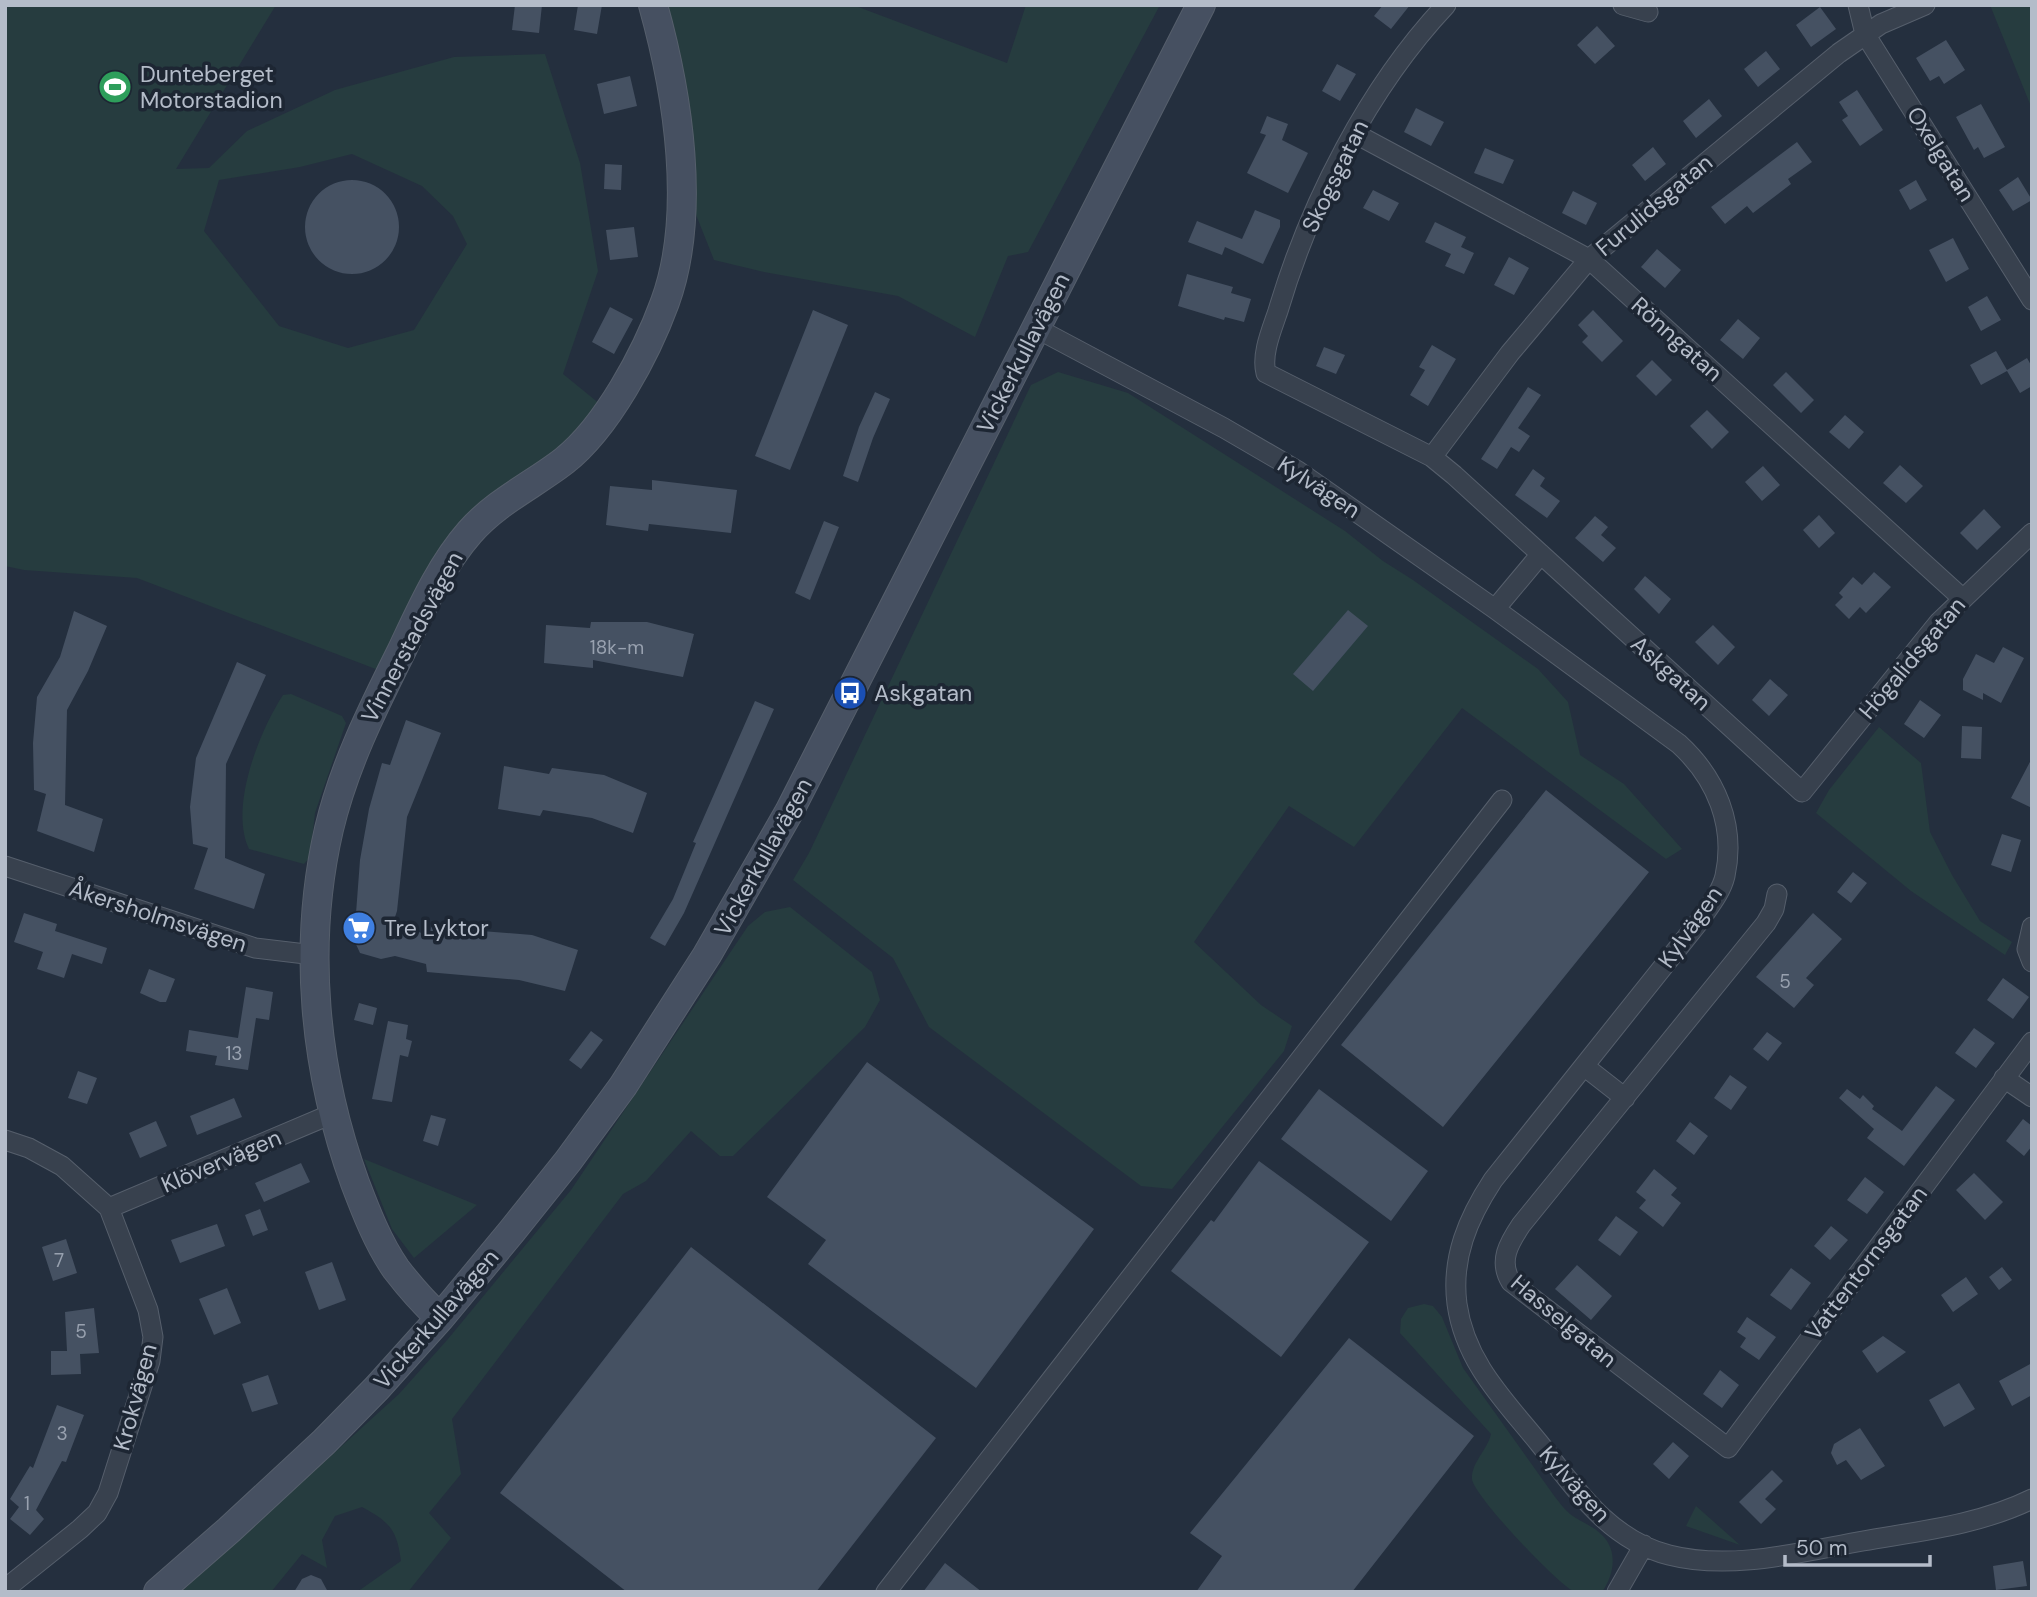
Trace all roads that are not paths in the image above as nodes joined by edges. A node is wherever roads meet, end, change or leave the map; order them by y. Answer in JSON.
{"nodes":[{"id":1,"x":653,"y":5,"type":"edge"},
{"id":2,"x":1201,"y":5,"type":"edge"},
{"id":3,"x":1446,"y":5,"type":"edge"},
{"id":4,"x":1623,"y":5,"type":"edge"},
{"id":5,"x":1858,"y":5,"type":"edge"},
{"id":6,"x":1925,"y":5,"type":"edge"},
{"id":7,"x":1648,"y":12,"type":"dead end"},
{"id":8,"x":1866,"y":34,"type":"junction"},
{"id":9,"x":1354,"y":133,"type":"junction"},
{"id":10,"x":1589,"y":259,"type":"junction"},
{"id":11,"x":2032,"y":300,"type":"edge"},
{"id":12,"x":1037,"y":328,"type":"junction"},
{"id":13,"x":1265,"y":368,"type":"joint"},
{"id":14,"x":1432,"y":457,"type":"junction"},
{"id":15,"x":2032,"y":533,"type":"edge"},
{"id":16,"x":1541,"y":554,"type":"junction"},
{"id":17,"x":1962,"y":598,"type":"junction"},
{"id":18,"x":1495,"y":610,"type":"junction"},
{"id":19,"x":1802,"y":792,"type":"joint"},
{"id":20,"x":1502,"y":800,"type":"dead end"},
{"id":21,"x":5,"y":866,"type":"edge"},
{"id":22,"x":1777,"y":894,"type":"dead end"},
{"id":23,"x":2032,"y":927,"type":"edge"},
{"id":24,"x":314,"y":955,"type":"junction"},
{"id":25,"x":2032,"y":962,"type":"edge"},
{"id":26,"x":2032,"y":1042,"type":"edge"},
{"id":27,"x":1584,"y":1066,"type":"junction"},
{"id":28,"x":2004,"y":1078,"type":"junction"},
{"id":29,"x":2032,"y":1097,"type":"edge"},
{"id":30,"x":1625,"y":1098,"type":"junction"},
{"id":31,"x":334,"y":1113,"type":"junction"},
{"id":32,"x":5,"y":1140,"type":"edge"},
{"id":33,"x":109,"y":1208,"type":"junction"},
{"id":34,"x":440,"y":1318,"type":"junction"},
{"id":35,"x":1728,"y":1448,"type":"joint"},
{"id":36,"x":2032,"y":1499,"type":"edge"},
{"id":37,"x":1644,"y":1545,"type":"junction"},
{"id":38,"x":5,"y":1589,"type":"edge"},
{"id":39,"x":158,"y":1592,"type":"edge"},
{"id":40,"x":886,"y":1592,"type":"edge"},
{"id":41,"x":1617,"y":1592,"type":"edge"}],
"edges":[{"from":1,"to":24,"type":"main road","name":"Vinnerstadsvägen"},
{"from":2,"to":12,"type":"main road","name":"Vickerkullavägen"},
{"from":3,"to":9,"type":"street","name":"Skogsgatan"},
{"from":4,"to":7,"type":"street"},
{"from":5,"to":8,"type":"street","name":"Oxelgatan"},
{"from":6,"to":8,"type":"street","name":"Furulidsgatan"},
{"from":8,"to":10,"type":"street","name":"Furulidsgatan"},
{"from":8,"to":11,"type":"street","name":"Oxelgatan"},
{"from":9,"to":10,"type":"street","name":"Rönngatan"},
{"from":9,"to":13,"type":"street","name":"Skogsgatan"},
{"from":10,"to":14,"type":"street","name":"Furulidsgatan"},
{"from":10,"to":17,"type":"street","name":"Rönngatan"},
{"from":12,"to":18,"type":"street","name":"Kylvägen"},
{"from":12,"to":34,"type":"main road","name":"Vickerkullavägen"},
{"from":13,"to":14,"type":"street","name":"Askgatan"},
{"from":14,"to":16,"type":"street","name":"Askgatan"},
{"from":15,"to":17,"type":"street","name":"Högalidsgatan"},
{"from":16,"to":18,"type":"street"},
{"from":16,"to":19,"type":"street","name":"Askgatan"},
{"from":17,"to":19,"type":"street","name":"Högalidsgatan"},
{"from":18,"to":27,"type":"street","name":"Kylvägen"},
{"from":20,"to":40,"type":"street"},
{"from":21,"to":24,"type":"street","name":"Åkersholmsvägen"},
{"from":22,"to":30,"type":"street","name":"Hasselgatan"},
{"from":23,"to":25,"type":"street"},
{"from":24,"to":31,"type":"main road","name":"Vinnerstadsvägen"},
{"from":26,"to":28,"type":"street","name":"Vattentornsgatan"},
{"from":27,"to":30,"type":"street"},
{"from":27,"to":37,"type":"street","name":"Kylvägen"},
{"from":28,"to":29,"type":"street"},
{"from":28,"to":35,"type":"street","name":"Vattentornsgatan"},
{"from":30,"to":35,"type":"street","name":"Hasselgatan"},
{"from":31,"to":33,"type":"street","name":"Klövervägen"},
{"from":31,"to":34,"type":"main road","name":"Vinnerstadsvägen"},
{"from":32,"to":33,"type":"street","name":"Krokvägen"},
{"from":33,"to":38,"type":"street","name":"Krokvägen"},
{"from":34,"to":39,"type":"main road","name":"Vickerkullavägen"},
{"from":36,"to":37,"type":"street","name":"Kylvägen"},
{"from":37,"to":41,"type":"street"}]}
